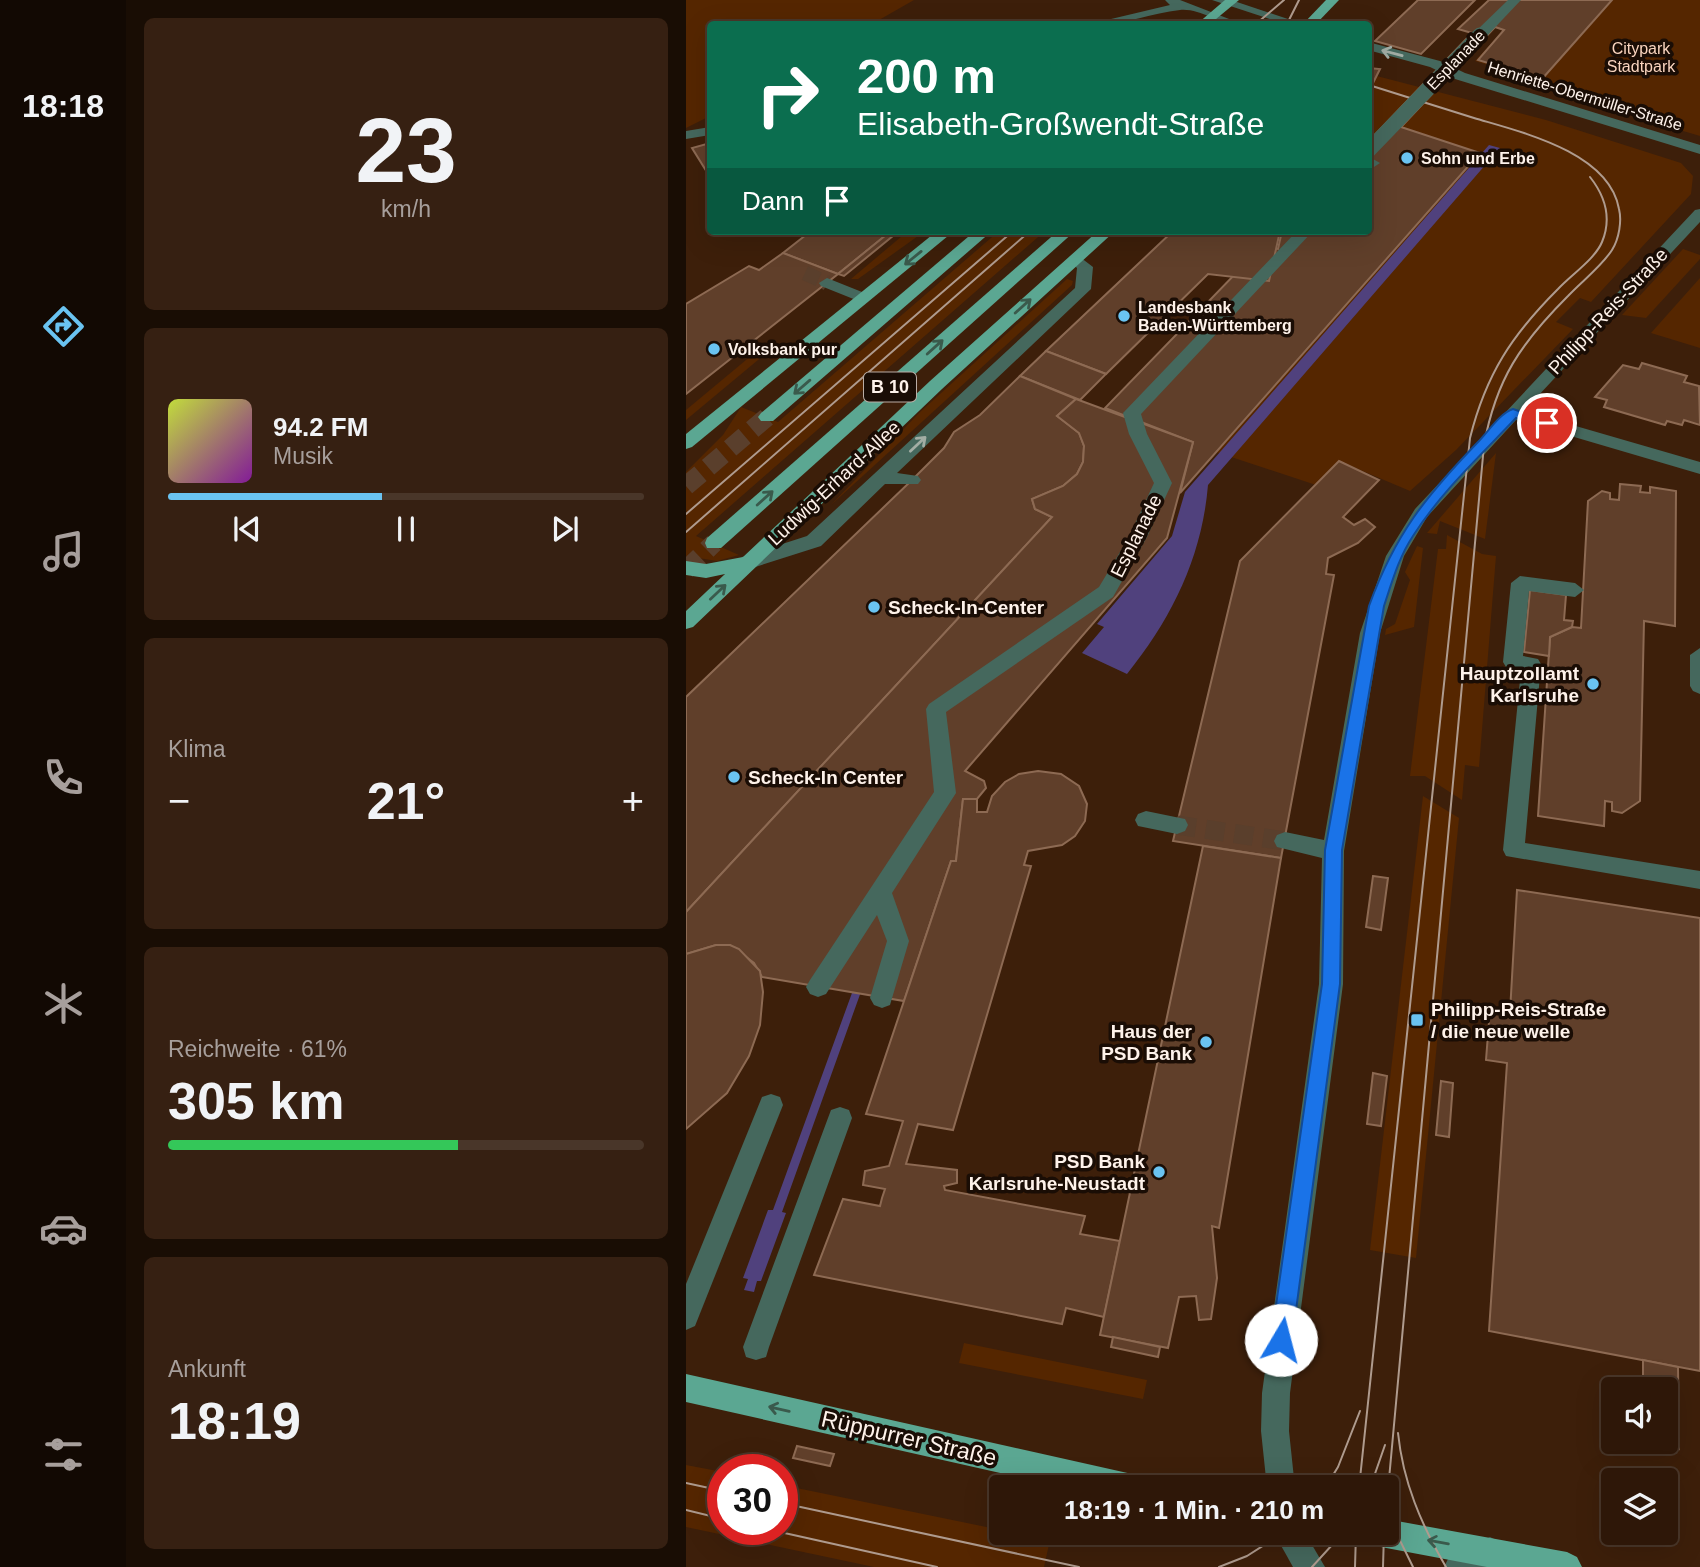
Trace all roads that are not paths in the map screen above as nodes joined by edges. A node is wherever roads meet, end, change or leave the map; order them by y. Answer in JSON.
{"nodes":[{"id":1,"x":1169,"y":0,"type":"edge"},
{"id":2,"x":1334,"y":0,"type":"edge"},
{"id":3,"x":1515,"y":0,"type":"edge"},
{"id":4,"x":1226,"y":1,"type":"edge"},
{"id":5,"x":1182,"y":6,"type":"junction"},
{"id":6,"x":1110,"y":21,"type":"edge"},
{"id":7,"x":1207,"y":21,"type":"edge"},
{"id":8,"x":1288,"y":21,"type":"edge"},
{"id":9,"x":1312,"y":21,"type":"edge"},
{"id":10,"x":1372,"y":47,"type":"edge"},
{"id":11,"x":1372,"y":62,"type":"edge"},
{"id":12,"x":1460,"y":76,"type":"junction"},
{"id":13,"x":707,"y":132,"type":"edge"},
{"id":14,"x":686,"y":135,"type":"edge"},
{"id":15,"x":1700,"y":150,"type":"edge"},
{"id":16,"x":1372,"y":159,"type":"edge"},
{"id":17,"x":1700,"y":213,"type":"edge"},
{"id":18,"x":941,"y":235,"type":"edge"},
{"id":19,"x":979,"y":235,"type":"edge"},
{"id":20,"x":1062,"y":235,"type":"edge"},
{"id":21,"x":1103,"y":235,"type":"edge"},
{"id":22,"x":1301,"y":235,"type":"edge"},
{"id":23,"x":1076,"y":259,"type":"junction"},
{"id":24,"x":827,"y":283,"type":"tunnel mouth"},
{"id":25,"x":861,"y":297,"type":"junction"},
{"id":26,"x":1513,"y":413,"type":"junction"},
{"id":27,"x":949,"y":415,"type":"junction"},
{"id":28,"x":767,"y":416,"type":"tunnel mouth"},
{"id":29,"x":966,"y":422,"type":"dead end"},
{"id":30,"x":686,"y":443,"type":"edge"},
{"id":31,"x":1700,"y":468,"type":"edge"},
{"id":32,"x":881,"y":478,"type":"junction"},
{"id":33,"x":912,"y":480,"type":"dead end"},
{"id":34,"x":714,"y":543,"type":"tunnel mouth"},
{"id":35,"x":749,"y":562,"type":"junction"},
{"id":36,"x":686,"y":568,"type":"edge"},
{"id":37,"x":1575,"y":590,"type":"dead end"},
{"id":38,"x":686,"y":622,"type":"edge"},
{"id":39,"x":1700,"y":655,"type":"edge"},
{"id":40,"x":1700,"y":686,"type":"edge"},
{"id":41,"x":1146,"y":820,"type":"dead end"},
{"id":42,"x":1177,"y":825,"type":"tunnel mouth"},
{"id":43,"x":1285,"y":841,"type":"tunnel mouth"},
{"id":44,"x":1334,"y":850,"type":"junction"},
{"id":45,"x":1700,"y":880,"type":"edge"},
{"id":46,"x":880,"y":891,"type":"junction"},
{"id":47,"x":818,"y":987,"type":"dead end"},
{"id":48,"x":882,"y":998,"type":"dead end"},
{"id":49,"x":771,"y":1105,"type":"dead end"},
{"id":50,"x":840,"y":1118,"type":"dead end"},
{"id":51,"x":686,"y":1317,"type":"edge"},
{"id":52,"x":756,"y":1347,"type":"dead end"},
{"id":53,"x":686,"y":1388,"type":"edge"},
{"id":54,"x":1074,"y":1475,"type":"edge"},
{"id":55,"x":1280,"y":1475,"type":"edge"},
{"id":56,"x":1399,"y":1536,"type":"edge"},
{"id":57,"x":1289,"y":1545,"type":"edge"},
{"id":58,"x":1295,"y":1545,"type":"edge"},
{"id":59,"x":1490,"y":1552,"type":"junction"},
{"id":60,"x":1293,"y":1567,"type":"edge"},
{"id":61,"x":1310,"y":1567,"type":"edge"},
{"id":62,"x":1460,"y":1567,"type":"edge"},
{"id":63,"x":1567,"y":1567,"type":"edge"}],
"edges":[{"from":1,"to":5,"type":"street"},
{"from":2,"to":9,"type":"main road"},
{"from":3,"to":16,"type":"street","name":"Esplanade","bridge":true},
{"from":4,"to":7,"type":"main road"},
{"from":4,"to":8,"type":"street"},
{"from":5,"to":6,"type":"street"},
{"from":5,"to":7,"type":"street"},
{"from":12,"to":10,"type":"street","name":"Henriette-Obermüller-Straße","one_way":true},
{"from":11,"to":12,"type":"street","name":"Henriette-Obermüller-Straße"},
{"from":12,"to":15,"type":"street","name":"Henriette-Obermüller-Straße"},
{"from":13,"to":14,"type":"street"},
{"from":17,"to":26,"type":"street","name":"Philipp-Reis-Straße"},
{"from":18,"to":25,"type":"main road","one_way":true},
{"from":19,"to":28,"type":"main road","one_way":true},
{"from":34,"to":20,"type":"main road","number":"B 10","one_way":true},
{"from":21,"to":23,"type":"main road","name":"Ludwig-Erhard-Allee"},
{"from":22,"to":46,"type":"street","name":"Esplanade"},
{"from":23,"to":27,"type":"street"},
{"from":35,"to":23,"type":"main road","name":"Ludwig-Erhard-Allee","one_way":true},
{"from":24,"to":25,"type":"street"},
{"from":25,"to":30,"type":"main road"},
{"from":26,"to":31,"type":"street"},
{"from":26,"to":44,"type":"street","name":"Philipp-Reis-Straße"},
{"from":27,"to":29,"type":"street"},
{"from":32,"to":27,"type":"street","one_way":true},
{"from":32,"to":33,"type":"street"},
{"from":32,"to":35,"type":"street"},
{"from":35,"to":36,"type":"main road"},
{"from":38,"to":35,"type":"main road","name":"Ludwig-Erhard-Allee","one_way":true},
{"from":37,"to":45,"type":"street"},
{"from":39,"to":40,"type":"street"},
{"from":41,"to":42,"type":"street"},
{"from":43,"to":44,"type":"street"},
{"from":44,"to":55,"type":"street","name":"Philipp-Reis-Straße"},
{"from":46,"to":47,"type":"street","name":"Esplanade"},
{"from":46,"to":48,"type":"street"},
{"from":49,"to":51,"type":"street"},
{"from":50,"to":52,"type":"street"},
{"from":54,"to":53,"type":"main road","name":"Rüppurrer Straße","one_way":true},
{"from":59,"to":56,"type":"main road","one_way":true},
{"from":57,"to":60,"type":"street"},
{"from":58,"to":61,"type":"street"},
{"from":59,"to":62,"type":"street"},
{"from":59,"to":63,"type":"main road"}]}
